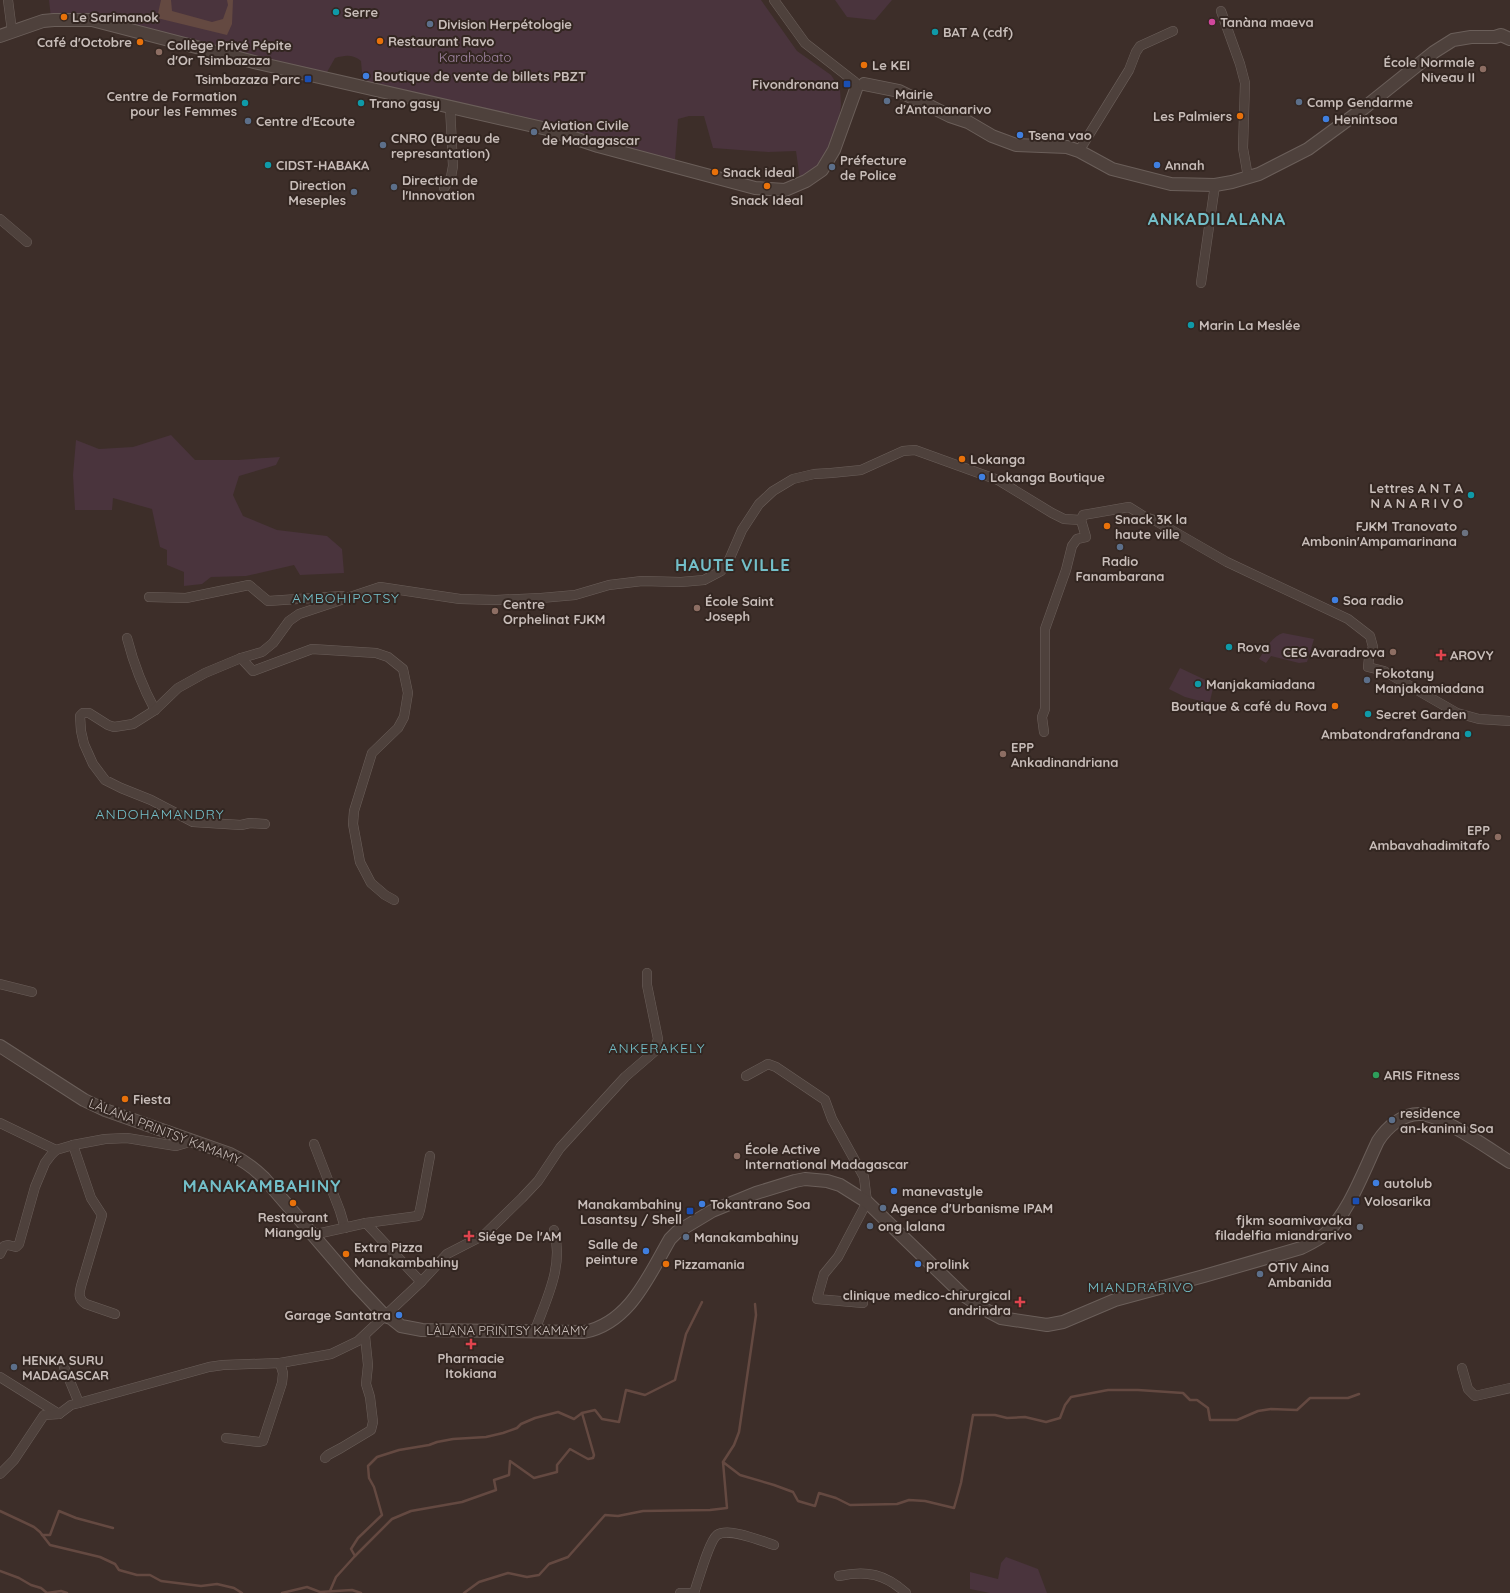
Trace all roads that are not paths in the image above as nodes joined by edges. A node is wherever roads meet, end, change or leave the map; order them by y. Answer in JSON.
{"nodes":[{"id":1,"x":8,"y":0,"type":"edge"},
{"id":2,"x":774,"y":0,"type":"edge"},
{"id":3,"x":1221,"y":11,"type":"dead end"},
{"id":4,"x":1173,"y":30,"type":"dead end"},
{"id":5,"x":1510,"y":30,"type":"edge"},
{"id":6,"x":12,"y":31,"type":"junction"},
{"id":7,"x":0,"y":36,"type":"edge"},
{"id":8,"x":1495,"y":37,"type":"junction"},
{"id":9,"x":1510,"y":39,"type":"edge"},
{"id":10,"x":858,"y":85,"type":"junction"},
{"id":11,"x":450,"y":106,"type":"junction"},
{"id":12,"x":1079,"y":151,"type":"junction"},
{"id":13,"x":1248,"y":177,"type":"junction"},
{"id":14,"x":1215,"y":185,"type":"junction"},
{"id":15,"x":444,"y":188,"type":"dead end"},
{"id":16,"x":0,"y":219,"type":"edge"},
{"id":17,"x":27,"y":242,"type":"dead end"},
{"id":18,"x":1201,"y":283,"type":"dead end"},
{"id":19,"x":1081,"y":520,"type":"junction"},
{"id":20,"x":351,"y":596,"type":"junction"},
{"id":21,"x":149,"y":597,"type":"dead end"},
{"id":22,"x":127,"y":638,"type":"dead end"},
{"id":23,"x":241,"y":658,"type":"junction"},
{"id":24,"x":155,"y":710,"type":"junction"},
{"id":25,"x":1510,"y":721,"type":"edge"},
{"id":26,"x":1044,"y":732,"type":"dead end"},
{"id":27,"x":265,"y":824,"type":"dead end"},
{"id":28,"x":394,"y":900,"type":"dead end"},
{"id":29,"x":647,"y":973,"type":"dead end"},
{"id":30,"x":0,"y":984,"type":"edge"},
{"id":31,"x":32,"y":992,"type":"dead end"},
{"id":32,"x":0,"y":1046,"type":"edge"},
{"id":33,"x":746,"y":1076,"type":"dead end"},
{"id":34,"x":0,"y":1123,"type":"edge"},
{"id":35,"x":193,"y":1141,"type":"junction"},
{"id":36,"x":314,"y":1144,"type":"dead end"},
{"id":37,"x":73,"y":1145,"type":"junction"},
{"id":38,"x":56,"y":1150,"type":"junction"},
{"id":39,"x":430,"y":1156,"type":"dead end"},
{"id":40,"x":1510,"y":1162,"type":"edge"},
{"id":41,"x":867,"y":1202,"type":"junction"},
{"id":42,"x":366,"y":1223,"type":"junction"},
{"id":43,"x":345,"y":1228,"type":"junction"},
{"id":44,"x":554,"y":1230,"type":"dead end"},
{"id":45,"x":312,"y":1235,"type":"junction"},
{"id":46,"x":0,"y":1254,"type":"edge"},
{"id":47,"x":421,"y":1282,"type":"junction"},
{"id":48,"x":863,"y":1303,"type":"dead end"},
{"id":49,"x":115,"y":1314,"type":"dead end"},
{"id":50,"x":385,"y":1316,"type":"junction"},
{"id":51,"x":535,"y":1330,"type":"junction"},
{"id":52,"x":365,"y":1336,"type":"junction"},
{"id":53,"x":280,"y":1363,"type":"junction"},
{"id":54,"x":64,"y":1367,"type":"dead end"},
{"id":55,"x":1462,"y":1368,"type":"dead end"},
{"id":56,"x":0,"y":1377,"type":"edge"},
{"id":57,"x":1510,"y":1388,"type":"edge"},
{"id":58,"x":79,"y":1403,"type":"junction"},
{"id":59,"x":59,"y":1414,"type":"junction"},
{"id":60,"x":226,"y":1438,"type":"dead end"},
{"id":61,"x":324,"y":1458,"type":"dead end"},
{"id":62,"x":0,"y":1474,"type":"edge"},
{"id":63,"x":774,"y":1545,"type":"dead end"},
{"id":64,"x":840,"y":1576,"type":"dead end"},
{"id":65,"x":680,"y":1593,"type":"edge"},
{"id":66,"x":690,"y":1593,"type":"edge"},
{"id":67,"x":694,"y":1593,"type":"edge"},
{"id":68,"x":906,"y":1593,"type":"edge"}],
"edges":[{"from":1,"to":6,"type":"street"},
{"from":2,"to":10,"type":"street"},
{"from":3,"to":13,"type":"street"},
{"from":4,"to":12,"type":"street"},
{"from":5,"to":8,"type":"street"},
{"from":6,"to":7,"type":"street"},
{"from":6,"to":11,"type":"street"},
{"from":8,"to":9,"type":"street"},
{"from":8,"to":13,"type":"street"},
{"from":10,"to":11,"type":"street"},
{"from":10,"to":12,"type":"street"},
{"from":11,"to":15,"type":"street"},
{"from":12,"to":14,"type":"street"},
{"from":13,"to":14,"type":"street"},
{"from":14,"to":18,"type":"street"},
{"from":16,"to":17,"type":"street"},
{"from":19,"to":20,"type":"street"},
{"from":19,"to":25,"type":"street"},
{"from":19,"to":26,"type":"street"},
{"from":20,"to":21,"type":"street"},
{"from":20,"to":23,"type":"street"},
{"from":22,"to":24,"type":"street"},
{"from":23,"to":24,"type":"street"},
{"from":23,"to":28,"type":"street"},
{"from":24,"to":27,"type":"street"},
{"from":29,"to":47,"type":"street"},
{"from":30,"to":31,"type":"street"},
{"from":32,"to":35,"type":"street","name":"LÀLANA PRINTSY KAMAMY"},
{"from":33,"to":41,"type":"street"},
{"from":34,"to":38,"type":"street"},
{"from":35,"to":37,"type":"street"},
{"from":35,"to":45,"type":"street","name":"LÀLANA PRINTSY KAMAMY"},
{"from":36,"to":43,"type":"street"},
{"from":37,"to":38,"type":"street"},
{"from":37,"to":49,"type":"street"},
{"from":38,"to":46,"type":"street"},
{"from":39,"to":42,"type":"street"},
{"from":40,"to":41,"type":"street","name":"LÀLANA PRINTSY KAMAMY"},
{"from":41,"to":48,"type":"street"},
{"from":41,"to":51,"type":"street","name":"LÀLANA PRINTSY KAMAMY"},
{"from":42,"to":43,"type":"street"},
{"from":42,"to":47,"type":"street"},
{"from":43,"to":45,"type":"street"},
{"from":44,"to":51,"type":"street"},
{"from":45,"to":50,"type":"street","name":"LÀLANA PRINTSY KAMAMY"},
{"from":47,"to":50,"type":"street"},
{"from":50,"to":51,"type":"street","name":"LÀLANA PRINTSY KAMAMY"},
{"from":50,"to":52,"type":"street"},
{"from":52,"to":53,"type":"street"},
{"from":52,"to":61,"type":"street"},
{"from":53,"to":58,"type":"street"},
{"from":53,"to":60,"type":"street"},
{"from":54,"to":58,"type":"street"},
{"from":55,"to":57,"type":"street"},
{"from":56,"to":59,"type":"street"},
{"from":58,"to":59,"type":"street"},
{"from":59,"to":62,"type":"street"},
{"from":63,"to":67,"type":"street"},
{"from":64,"to":68,"type":"street"},
{"from":65,"to":66,"type":"street"}]}
